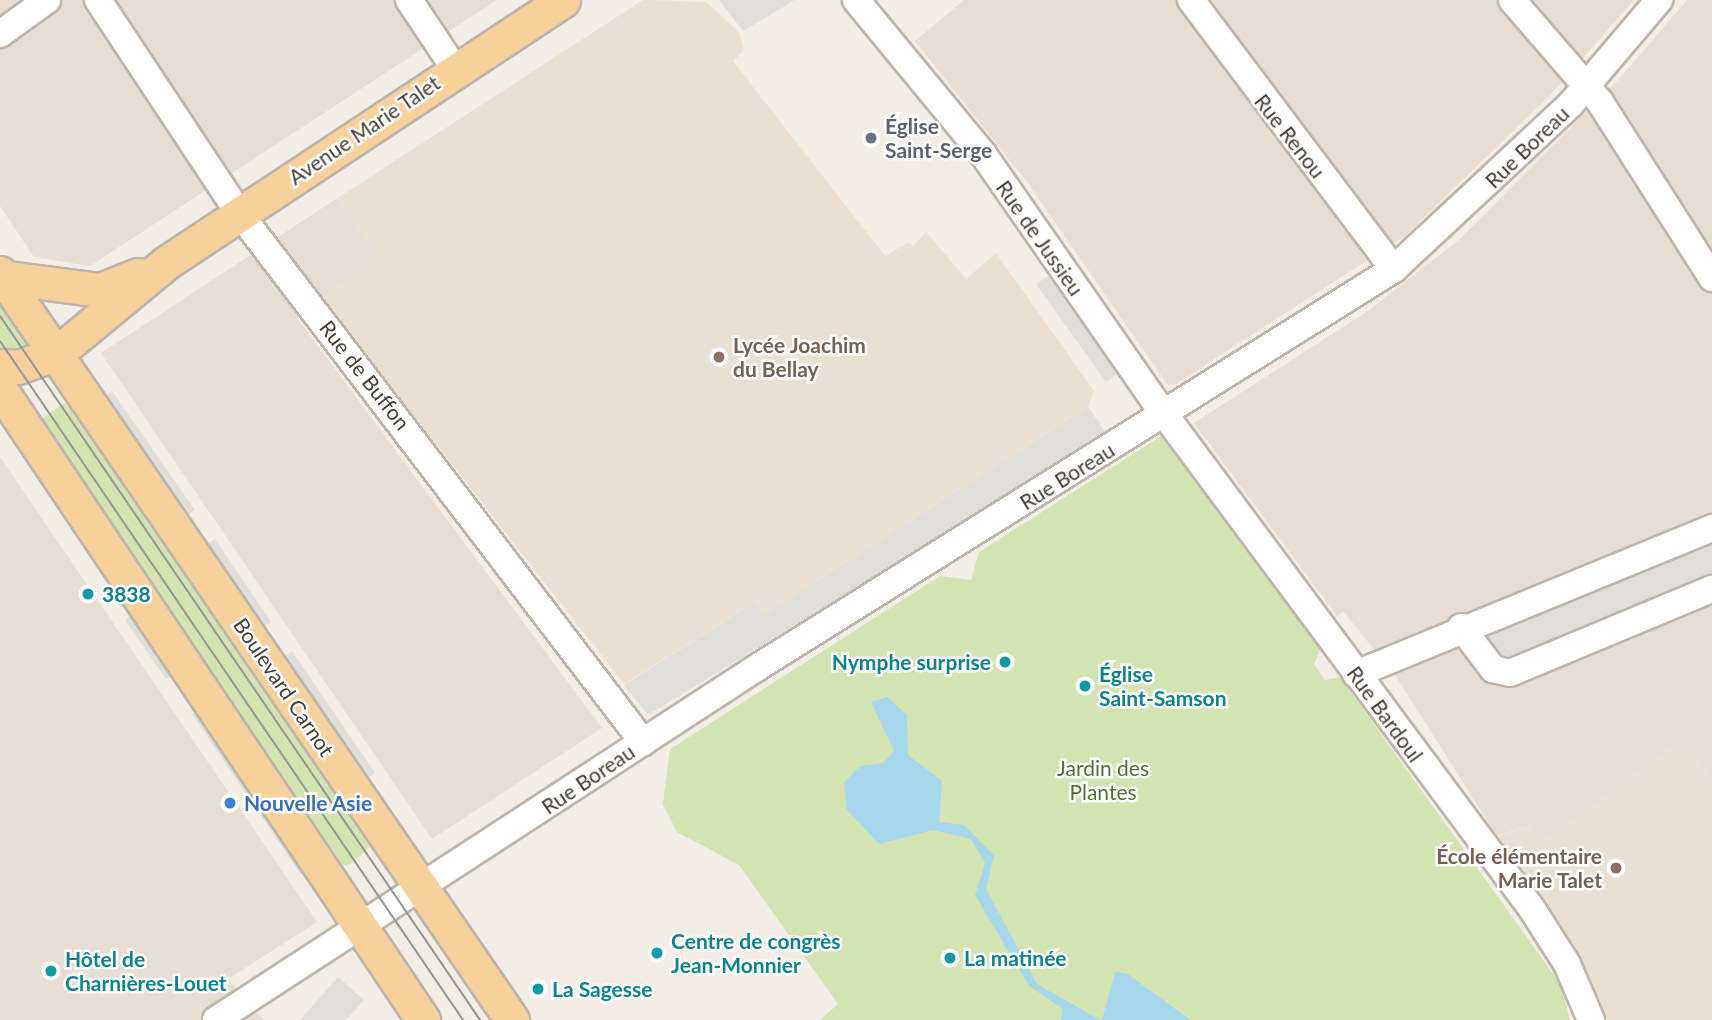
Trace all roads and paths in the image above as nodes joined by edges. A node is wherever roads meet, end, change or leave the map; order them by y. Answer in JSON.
{"nodes":[{"id":1,"x":47,"y":0,"type":"edge"},
{"id":2,"x":98,"y":0,"type":"edge"},
{"id":3,"x":409,"y":0,"type":"edge"},
{"id":4,"x":563,"y":0,"type":"edge"},
{"id":5,"x":856,"y":0,"type":"edge"},
{"id":6,"x":1191,"y":0,"type":"edge"},
{"id":7,"x":1512,"y":0,"type":"edge"},
{"id":8,"x":1659,"y":0,"type":"edge"},
{"id":9,"x":0,"y":34,"type":"edge"},
{"id":10,"x":455,"y":69,"type":"junction"},
{"id":11,"x":1585,"y":87,"type":"junction"},
{"id":12,"x":239,"y":213,"type":"junction"},
{"id":13,"x":166,"y":263,"type":"junction"},
{"id":14,"x":1394,"y":269,"type":"junction"},
{"id":15,"x":1,"y":276,"type":"edge"},
{"id":16,"x":1712,"y":278,"type":"edge"},
{"id":17,"x":57,"y":353,"type":"junction"},
{"id":18,"x":0,"y":366,"type":"edge"},
{"id":19,"x":0,"y":389,"type":"edge"},
{"id":20,"x":1168,"y":414,"type":"junction"},
{"id":21,"x":1712,"y":528,"type":"edge"},
{"id":22,"x":1712,"y":589,"type":"edge"},
{"id":23,"x":1461,"y":627,"type":"junction"},
{"id":24,"x":1356,"y":674,"type":"junction"},
{"id":25,"x":642,"y":742,"type":"junction"},
{"id":26,"x":422,"y":887,"type":"junction"},
{"id":27,"x":361,"y":927,"type":"junction"},
{"id":28,"x":216,"y":1020,"type":"edge"},
{"id":29,"x":424,"y":1020,"type":"edge"},
{"id":30,"x":512,"y":1020,"type":"edge"},
{"id":31,"x":1591,"y":1020,"type":"edge"}],
"edges":[{"from":1,"to":9,"type":"street"},
{"from":2,"to":12,"type":"street","name":"Rue de Buffon"},
{"from":3,"to":10,"type":"street"},
{"from":4,"to":10,"type":"main road","name":"Avenue Marie Talet"},
{"from":5,"to":20,"type":"street","name":"Rue de Jussieu"},
{"from":6,"to":14,"type":"street","name":"Rue Renou"},
{"from":7,"to":11,"type":"street"},
{"from":8,"to":11,"type":"street","name":"Rue Boreau"},
{"from":10,"to":12,"type":"main road","name":"Avenue Marie Talet"},
{"from":11,"to":14,"type":"street","name":"Rue Boreau"},
{"from":11,"to":16,"type":"street"},
{"from":12,"to":13,"type":"main road","name":"Avenue Marie Talet"},
{"from":12,"to":25,"type":"street","name":"Rue de Buffon"},
{"from":13,"to":15,"type":"main road","name":"Avenue Marie Talet"},
{"from":13,"to":17,"type":"main road","name":"Avenue Marie Talet"},
{"from":14,"to":20,"type":"street","name":"Rue Boreau"},
{"from":15,"to":17,"type":"main road","name":"Boulevard Carnot"},
{"from":17,"to":18,"type":"main road"},
{"from":17,"to":26,"type":"main road","name":"Boulevard Carnot"},
{"from":19,"to":27,"type":"main road"},
{"from":20,"to":24,"type":"street","name":"Rue Bardoul"},
{"from":20,"to":25,"type":"street","name":"Rue Boreau"},
{"from":21,"to":23,"type":"street"},
{"from":22,"to":23,"type":"street"},
{"from":23,"to":24,"type":"street"},
{"from":24,"to":31,"type":"street","name":"Rue Bardoul"},
{"from":25,"to":26,"type":"street","name":"Rue Boreau"},
{"from":26,"to":27,"type":"street","name":"Rue Boreau"},
{"from":26,"to":30,"type":"main road","name":"Boulevard Carnot"},
{"from":27,"to":28,"type":"street","name":"Rue Boreau"},
{"from":27,"to":29,"type":"main road"}]}
